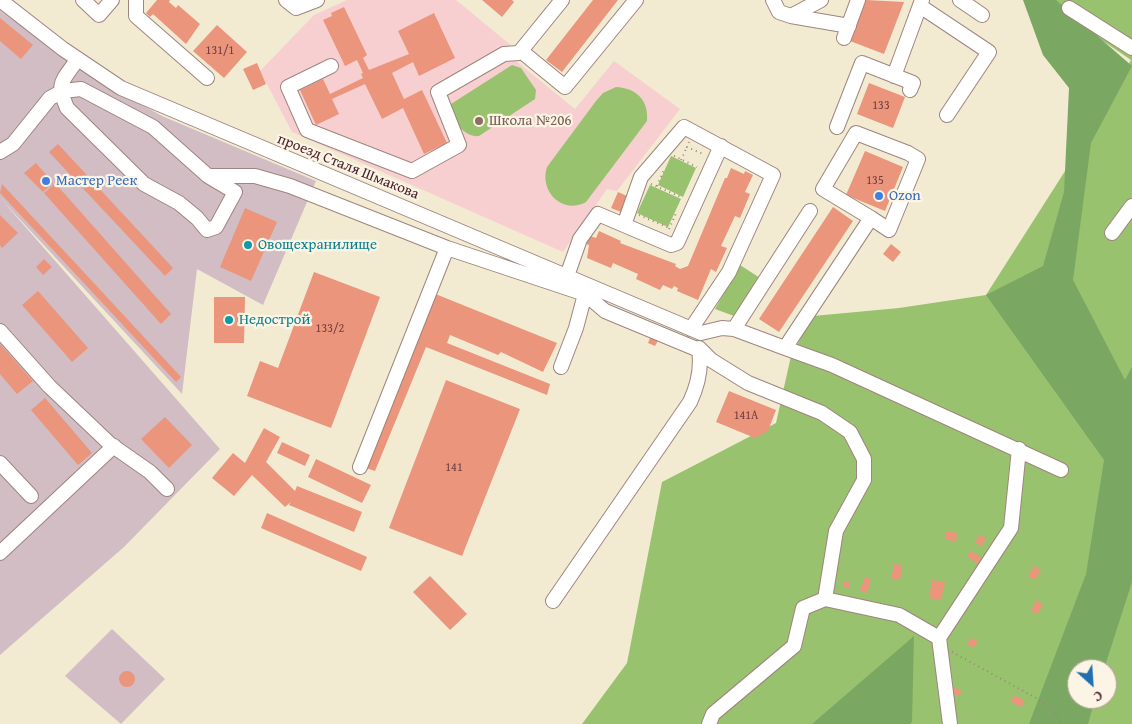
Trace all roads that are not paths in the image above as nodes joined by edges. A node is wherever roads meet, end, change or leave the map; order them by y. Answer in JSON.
{"nodes":[{"id":1,"x":0,"y":0,"type":"edge"},
{"id":2,"x":83,"y":0,"type":"edge"},
{"id":3,"x":112,"y":0,"type":"edge"},
{"id":4,"x":136,"y":0,"type":"edge"},
{"id":5,"x":286,"y":0,"type":"edge"},
{"id":6,"x":317,"y":0,"type":"edge"},
{"id":7,"x":562,"y":0,"type":"edge"},
{"id":8,"x":636,"y":0,"type":"edge"},
{"id":9,"x":773,"y":0,"type":"edge"},
{"id":10,"x":821,"y":0,"type":"edge"},
{"id":11,"x":858,"y":0,"type":"edge"},
{"id":12,"x":960,"y":0,"type":"edge"},
{"id":13,"x":921,"y":3,"type":"edge"},
{"id":14,"x":1069,"y":8,"type":"dead end"},
{"id":15,"x":982,"y":15,"type":"dead end"},
{"id":16,"x":791,"y":16,"type":"junction"},
{"id":17,"x":1132,"y":48,"type":"edge"},
{"id":18,"x":521,"y":51,"type":"junction"},
{"id":19,"x":77,"y":60,"type":"junction"},
{"id":20,"x":331,"y":66,"type":"dead end"},
{"id":21,"x":894,"y":76,"type":"junction"},
{"id":22,"x":207,"y":78,"type":"dead end"},
{"id":23,"x":910,"y":90,"type":"dead end"},
{"id":24,"x":60,"y":92,"type":"junction"},
{"id":25,"x":947,"y":115,"type":"dead end"},
{"id":26,"x":837,"y":127,"type":"dead end"},
{"id":27,"x":722,"y":146,"type":"junction"},
{"id":28,"x":0,"y":152,"type":"edge"},
{"id":29,"x":208,"y":176,"type":"junction"},
{"id":30,"x":1132,"y":206,"type":"edge"},
{"id":31,"x":810,"y":210,"type":"dead end"},
{"id":32,"x":871,"y":218,"type":"junction"},
{"id":33,"x":624,"y":225,"type":"junction"},
{"id":34,"x":1112,"y":233,"type":"dead end"},
{"id":35,"x":446,"y":248,"type":"junction"},
{"id":36,"x":567,"y":276,"type":"junction"},
{"id":37,"x":585,"y":294,"type":"junction"},
{"id":38,"x":734,"y":329,"type":"junction"},
{"id":39,"x":0,"y":331,"type":"edge"},
{"id":40,"x":696,"y":331,"type":"junction"},
{"id":41,"x":785,"y":348,"type":"junction"},
{"id":42,"x":699,"y":350,"type":"junction"},
{"id":43,"x":561,"y":367,"type":"dead end"},
{"id":44,"x":114,"y":446,"type":"junction"},
{"id":45,"x":1019,"y":449,"type":"junction"},
{"id":46,"x":0,"y":463,"type":"edge"},
{"id":47,"x":360,"y":467,"type":"dead end"},
{"id":48,"x":1061,"y":470,"type":"dead end"},
{"id":49,"x":167,"y":489,"type":"dead end"},
{"id":50,"x":31,"y":496,"type":"dead end"},
{"id":51,"x":0,"y":553,"type":"edge"},
{"id":52,"x":825,"y":599,"type":"junction"},
{"id":53,"x":553,"y":601,"type":"dead end"},
{"id":54,"x":939,"y":642,"type":"junction"},
{"id":55,"x":709,"y":724,"type":"edge"},
{"id":56,"x":950,"y":724,"type":"edge"}],
"edges":[{"from":1,"to":19,"type":"street","name":"проезд Сталя Шмакова"},
{"from":2,"to":3,"type":"street"},
{"from":4,"to":22,"type":"street"},
{"from":5,"to":6,"type":"street"},
{"from":7,"to":18,"type":"street"},
{"from":8,"to":18,"type":"street"},
{"from":9,"to":16,"type":"street"},
{"from":10,"to":16,"type":"street"},
{"from":11,"to":16,"type":"street"},
{"from":12,"to":15,"type":"street"},
{"from":13,"to":21,"type":"street"},
{"from":13,"to":25,"type":"street"},
{"from":14,"to":17,"type":"street"},
{"from":18,"to":20,"type":"street"},
{"from":19,"to":24,"type":"street"},
{"from":19,"to":36,"type":"street","name":"проезд Сталя Шмакова"},
{"from":21,"to":23,"type":"street"},
{"from":21,"to":26,"type":"street"},
{"from":24,"to":28,"type":"street"},
{"from":24,"to":29,"type":"street"},
{"from":24,"to":29,"type":"street"},
{"from":27,"to":33,"type":"street"},
{"from":27,"to":33,"type":"street"},
{"from":27,"to":40,"type":"street"},
{"from":29,"to":35,"type":"street"},
{"from":30,"to":34,"type":"street"},
{"from":31,"to":38,"type":"street"},
{"from":32,"to":32,"type":"street"},
{"from":32,"to":41,"type":"street"},
{"from":33,"to":36,"type":"street"},
{"from":35,"to":37,"type":"street"},
{"from":35,"to":47,"type":"street"},
{"from":36,"to":40,"type":"street","name":"проезд Сталя Шмакова"},
{"from":37,"to":42,"type":"street"},
{"from":37,"to":43,"type":"street"},
{"from":38,"to":40,"type":"street"},
{"from":38,"to":41,"type":"street"},
{"from":39,"to":44,"type":"street"},
{"from":40,"to":42,"type":"street"},
{"from":41,"to":45,"type":"street"},
{"from":42,"to":52,"type":"street"},
{"from":42,"to":53,"type":"street"},
{"from":44,"to":49,"type":"street"},
{"from":44,"to":51,"type":"street"},
{"from":45,"to":48,"type":"street"},
{"from":45,"to":54,"type":"street"},
{"from":46,"to":50,"type":"street"},
{"from":52,"to":54,"type":"street"},
{"from":52,"to":55,"type":"street"},
{"from":54,"to":56,"type":"street"}]}
